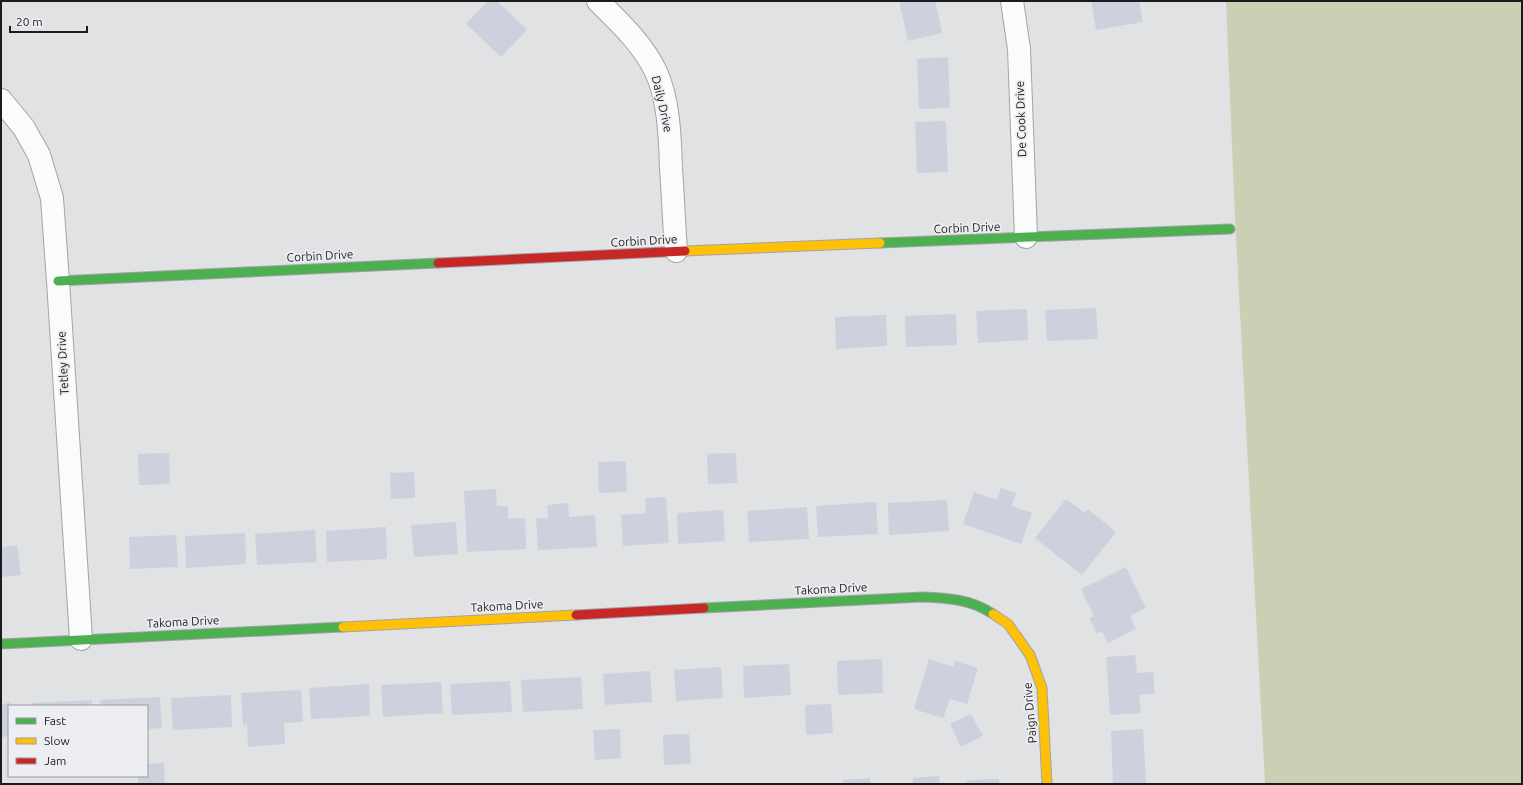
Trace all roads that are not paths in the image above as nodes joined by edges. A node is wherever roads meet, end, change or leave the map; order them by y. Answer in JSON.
{"nodes":[{"id":1,"x":598,"y":1,"type":"edge"},
{"id":2,"x":1012,"y":1,"type":"edge"},
{"id":3,"x":1,"y":100,"type":"edge"},
{"id":4,"x":1230,"y":229,"type":"dead end"},
{"id":5,"x":1026,"y":237,"type":"junction"},
{"id":6,"x":676,"y":251,"type":"junction"},
{"id":7,"x":58,"y":281,"type":"junction"},
{"id":8,"x":1008,"y":624,"type":"joint"},
{"id":9,"x":80,"y":639,"type":"junction"},
{"id":10,"x":1,"y":644,"type":"edge"},
{"id":11,"x":1047,"y":784,"type":"edge"}],
"edges":[{"from":1,"to":6,"type":"street","name":"Daily Drive"},
{"from":2,"to":5,"type":"street","name":"De Cook Drive"},
{"from":3,"to":7,"type":"street","name":"Tetley Drive"},
{"from":4,"to":5,"type":"street","name":"Corbin Drive"},
{"from":5,"to":6,"type":"street","name":"Corbin Drive"},
{"from":6,"to":7,"type":"street","name":"Corbin Drive"},
{"from":7,"to":9,"type":"street","name":"Tetley Drive"},
{"from":8,"to":9,"type":"street","name":"Takoma Drive"},
{"from":8,"to":11,"type":"street","name":"Paign Drive"},
{"from":9,"to":10,"type":"street","name":"Takoma Drive"}]}
